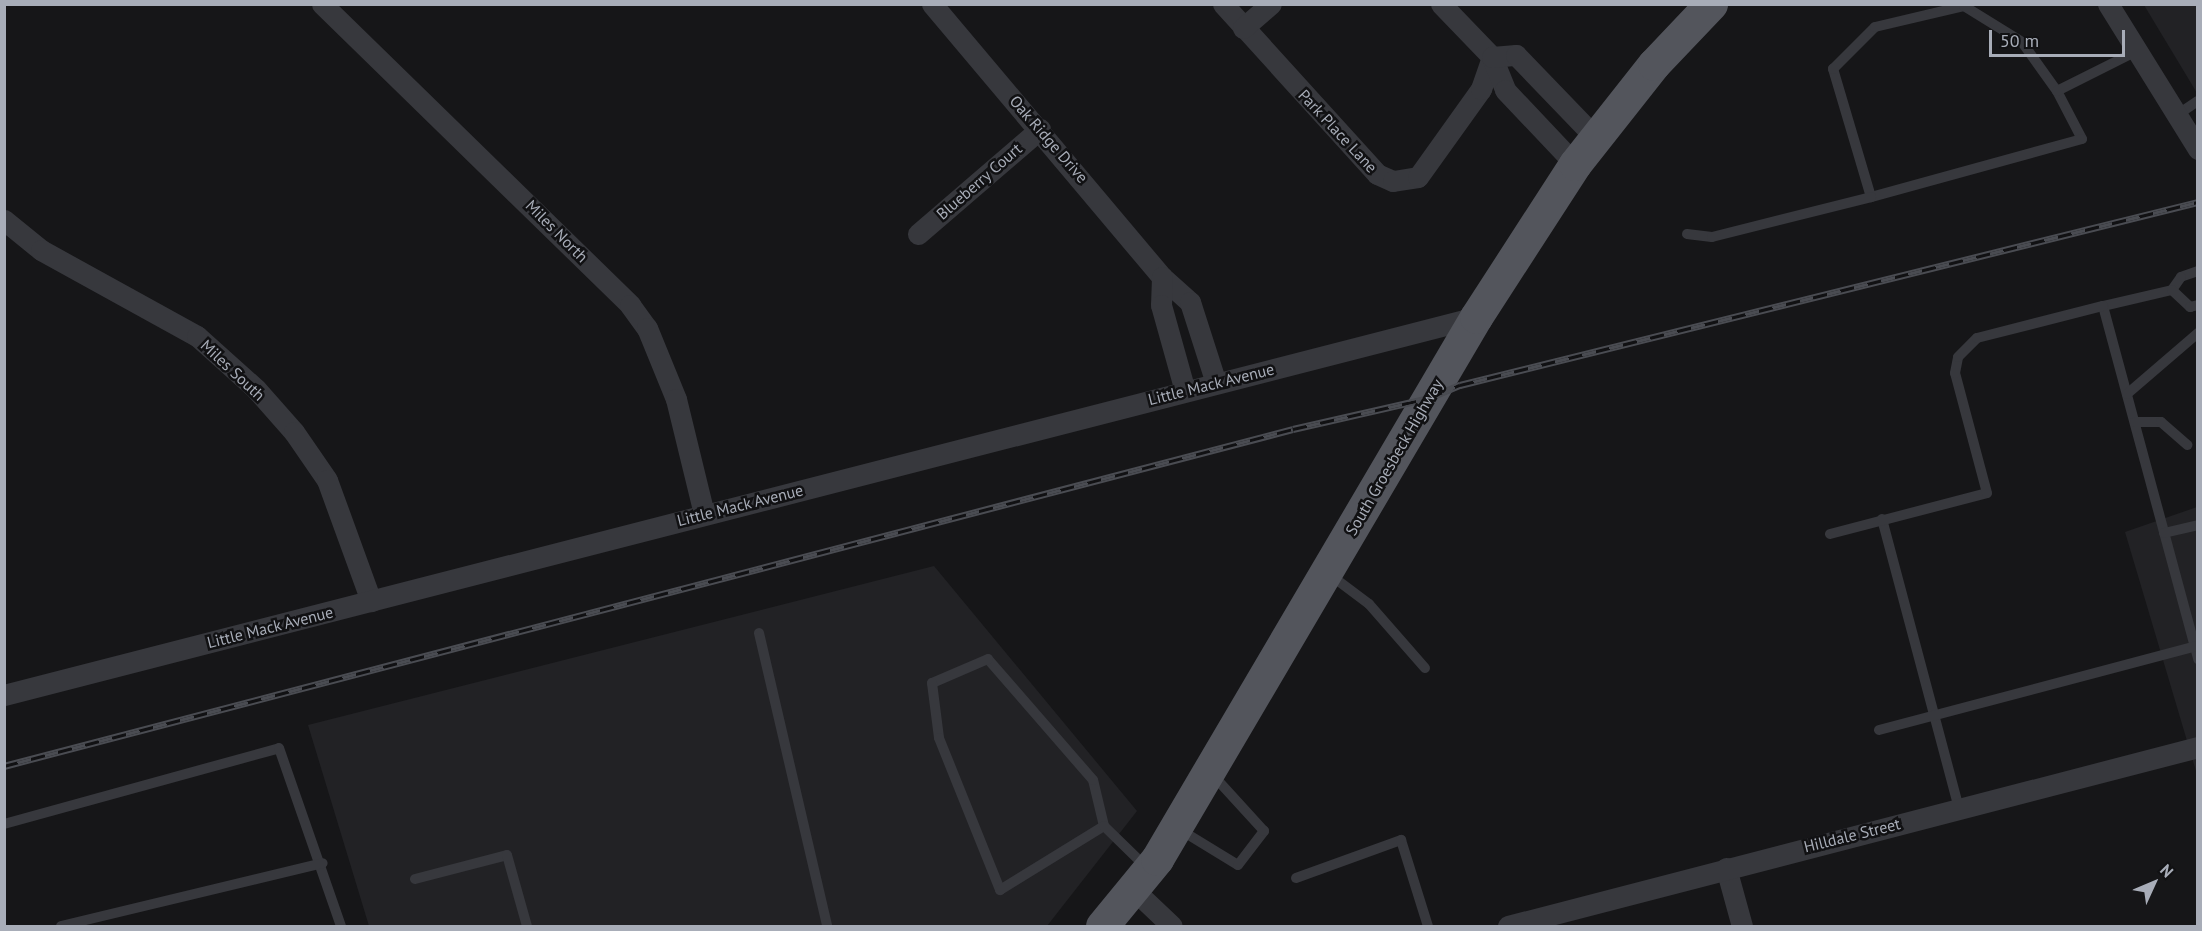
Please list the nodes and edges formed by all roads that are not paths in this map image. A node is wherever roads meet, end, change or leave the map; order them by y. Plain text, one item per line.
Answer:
1 (322, 4) edge
2 (932, 4) edge
3 (1223, 4) edge
4 (1270, 4) edge
5 (1441, 4) edge
6 (1711, 4) edge
7 (2108, 4) edge
8 (1243, 28) junction
9 (2137, 51) junction
10 (1492, 57) junction
11 (2057, 91) junction
12 (2198, 101) edge
13 (2177, 116) junction
14 (1040, 129) junction
15 (1596, 137) junction
16 (2198, 148) edge
17 (1575, 164) junction
18 (1871, 197) junction
19 (4, 220) edge
20 (918, 234) dead end
21 (1687, 234) dead end
22 (2198, 271) edge
23 (1162, 277) junction
24 (2172, 290) junction
25 (2198, 305) edge
26 (2103, 306) junction
27 (1476, 316) junction
28 (2198, 333) edge
29 (1216, 383) junction
30 (1185, 391) junction
31 (2127, 394) junction
32 (2134, 422) junction
33 (2187, 445) dead end
34 (704, 514) junction
35 (1882, 519) junction
36 (2198, 525) edge
37 (2164, 533) junction
38 (1830, 534) dead end
39 (1327, 572) junction
40 (371, 601) junction
41 (759, 633) dead end
42 (2196, 647) edge
43 (2198, 659) edge
44 (1425, 668) dead end
45 (4, 695) edge
46 (1936, 715) junction
47 (1879, 730) dead end
48 (2198, 747) edge
49 (1210, 772) junction
50 (1959, 808) junction
51 (4, 824) edge
52 (1104, 826) junction
53 (1176, 828) junction
54 (323, 863) junction
55 (1726, 868) junction
56 (1296, 878) dead end
57 (416, 879) dead end
58 (1142, 880) junction
59 (62, 927) edge
60 (341, 927) edge
61 (527, 927) edge
62 (827, 927) edge
63 (1102, 927) edge
64 (1172, 927) edge
65 (1428, 927) edge
66 (1508, 927) edge
67 (1743, 927) edge

1 - 34 street, Miles North
2 - 14 street, Oak Ridge Drive
3 - 8 street, Park Place Lane
4 - 8 street
5 - 10 street
6 - 15 main road, South Groesbeck Highway
7 - 9 street
8 - 10 street, Park Place Lane
9 - 11 lane
9 - 13 street
10 - 15 street
10 - 17 street
11 - 18 lane
11 - 18 lane
12 - 13 lane
13 - 16 street
14 - 20 street, Blueberry Court
14 - 23 street, Oak Ridge Drive
15 - 17 main road, South Groesbeck Highway
17 - 27 main road, South Groesbeck Highway
18 - 21 lane
19 - 40 street, Miles South
22 - 24 lane
23 - 29 street, Oak Ridge Drive
23 - 30 street
24 - 25 lane
24 - 26 lane
26 - 31 lane
26 - 35 lane
27 - 29 street, Little Mack Avenue
27 - 39 main road, South Groesbeck Highway
28 - 31 lane
29 - 30 street, Little Mack Avenue
30 - 34 street, Little Mack Avenue
31 - 32 lane
32 - 33 lane
32 - 37 lane
34 - 40 street, Little Mack Avenue
35 - 38 lane
35 - 46 lane
36 - 37 lane
37 - 42 lane
39 - 44 lane
39 - 49 main road, South Groesbeck Highway
40 - 45 street, Little Mack Avenue
41 - 62 lane
42 - 43 lane
42 - 46 lane
46 - 47 lane
46 - 50 lane
48 - 50 street, Hilldale Street
49 - 53 main road, South Groesbeck Highway
49 - 53 lane
50 - 55 street, Hilldale Street
51 - 54 lane
52 - 52 lane
52 - 58 lane
53 - 58 main road, South Groesbeck Highway
54 - 59 lane
54 - 60 lane
55 - 66 street, Hilldale Street
55 - 67 street
56 - 65 lane
57 - 61 lane
58 - 63 main road, South Groesbeck Highway
58 - 64 street

